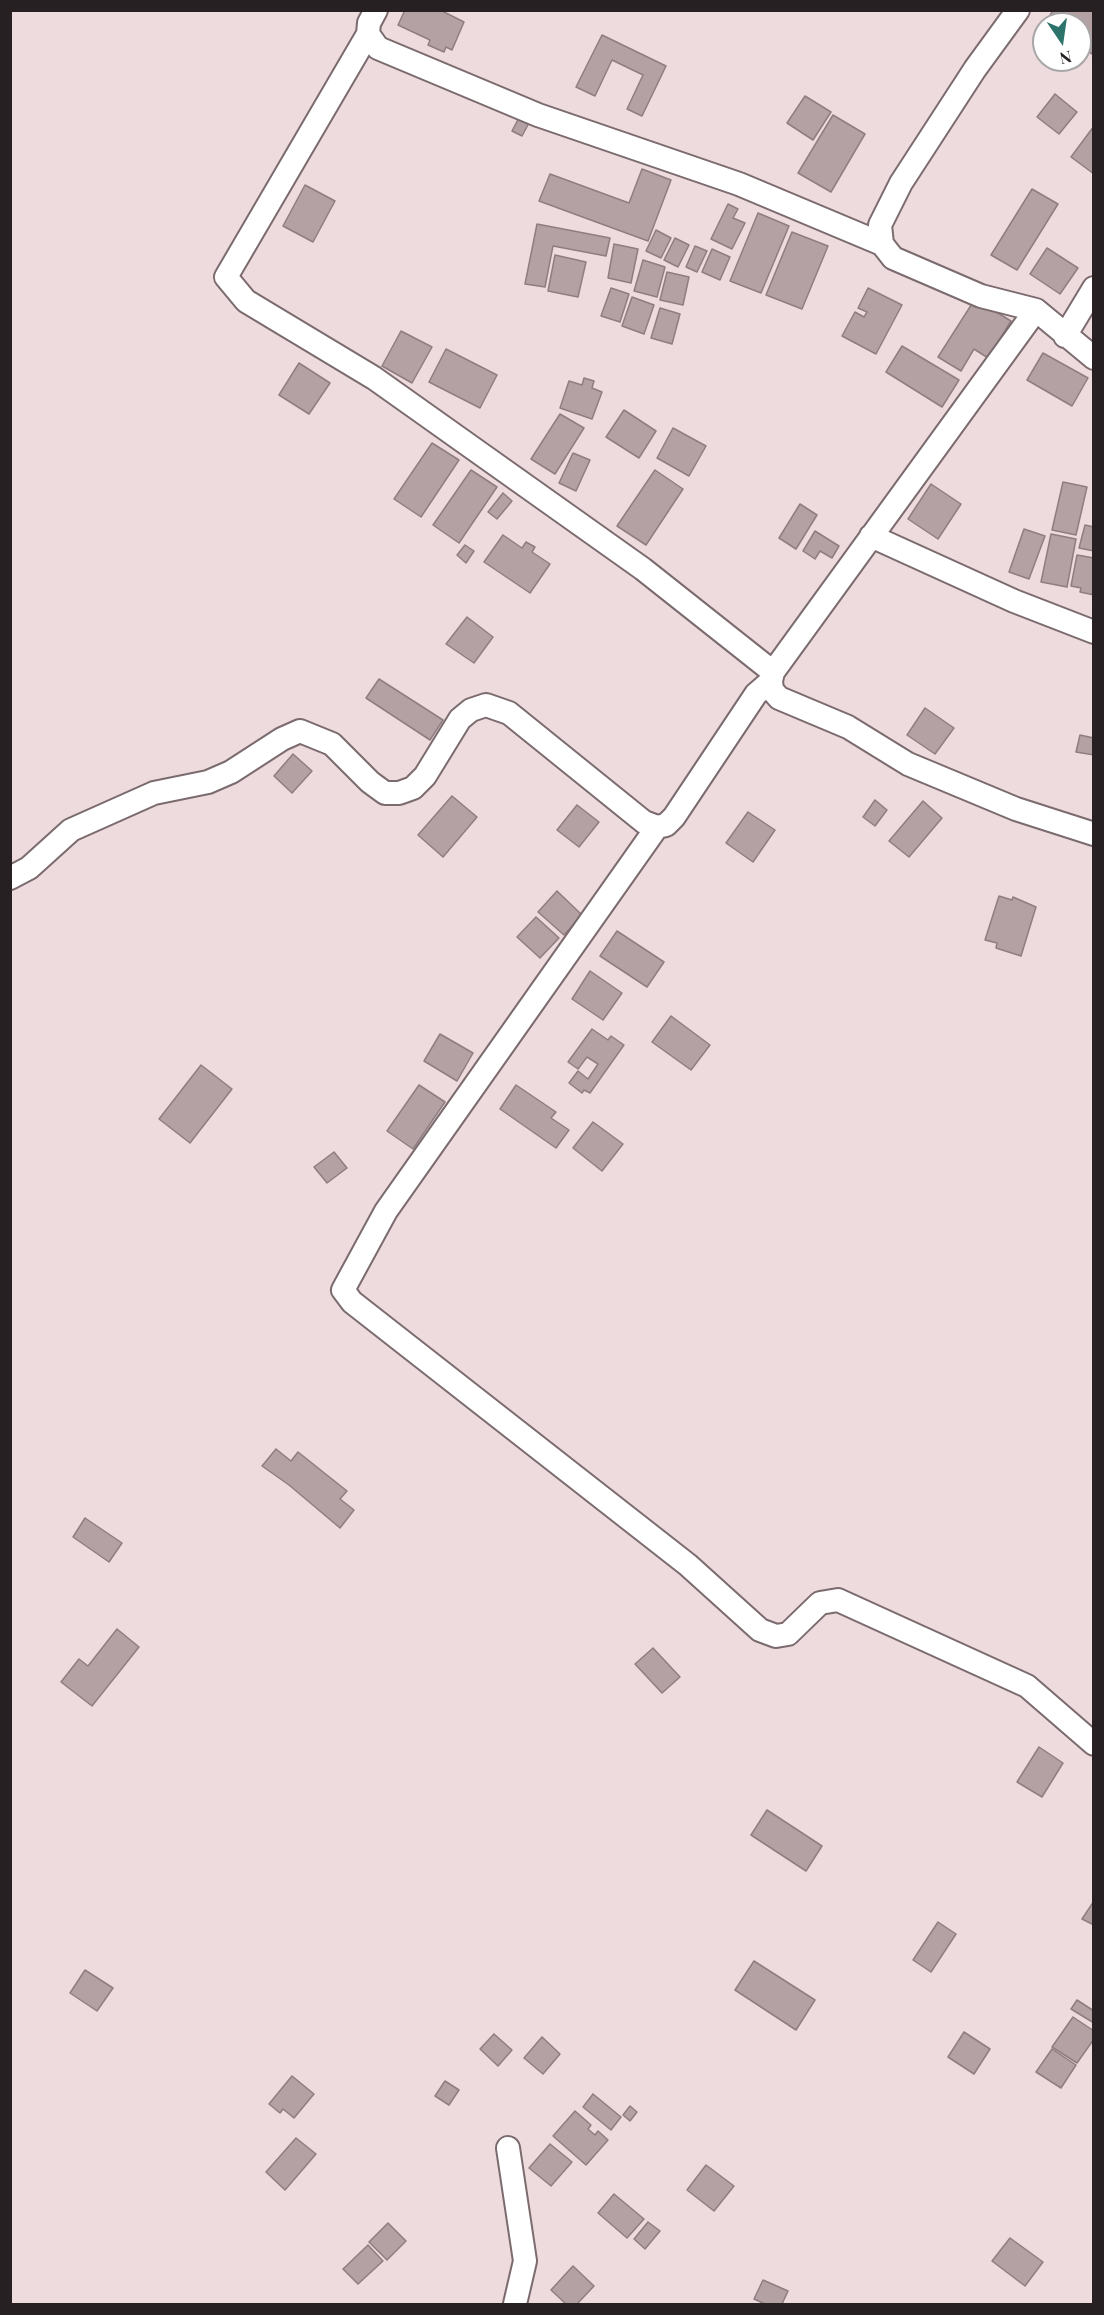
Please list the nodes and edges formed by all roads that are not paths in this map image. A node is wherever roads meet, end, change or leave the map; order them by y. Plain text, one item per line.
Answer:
1 (376, 10) edge
2 (1018, 10) edge
3 (368, 34) junction
4 (882, 244) junction
5 (1094, 288) edge
6 (1036, 310) junction
7 (1065, 336) junction
8 (1094, 358) edge
9 (871, 536) junction
10 (1094, 632) edge
11 (772, 676) junction
12 (657, 827) junction
13 (1094, 834) edge
14 (10, 878) edge
15 (1094, 1744) edge
16 (508, 2148) dead end
17 (523, 2299) edge

1 - 3 street
2 - 4 street
3 - 4 street
3 - 11 street
4 - 6 street
5 - 7 street
6 - 7 street
6 - 9 street
7 - 8 street
9 - 10 street
9 - 11 street
11 - 12 street
11 - 13 street
12 - 14 street
12 - 15 street
16 - 17 street

